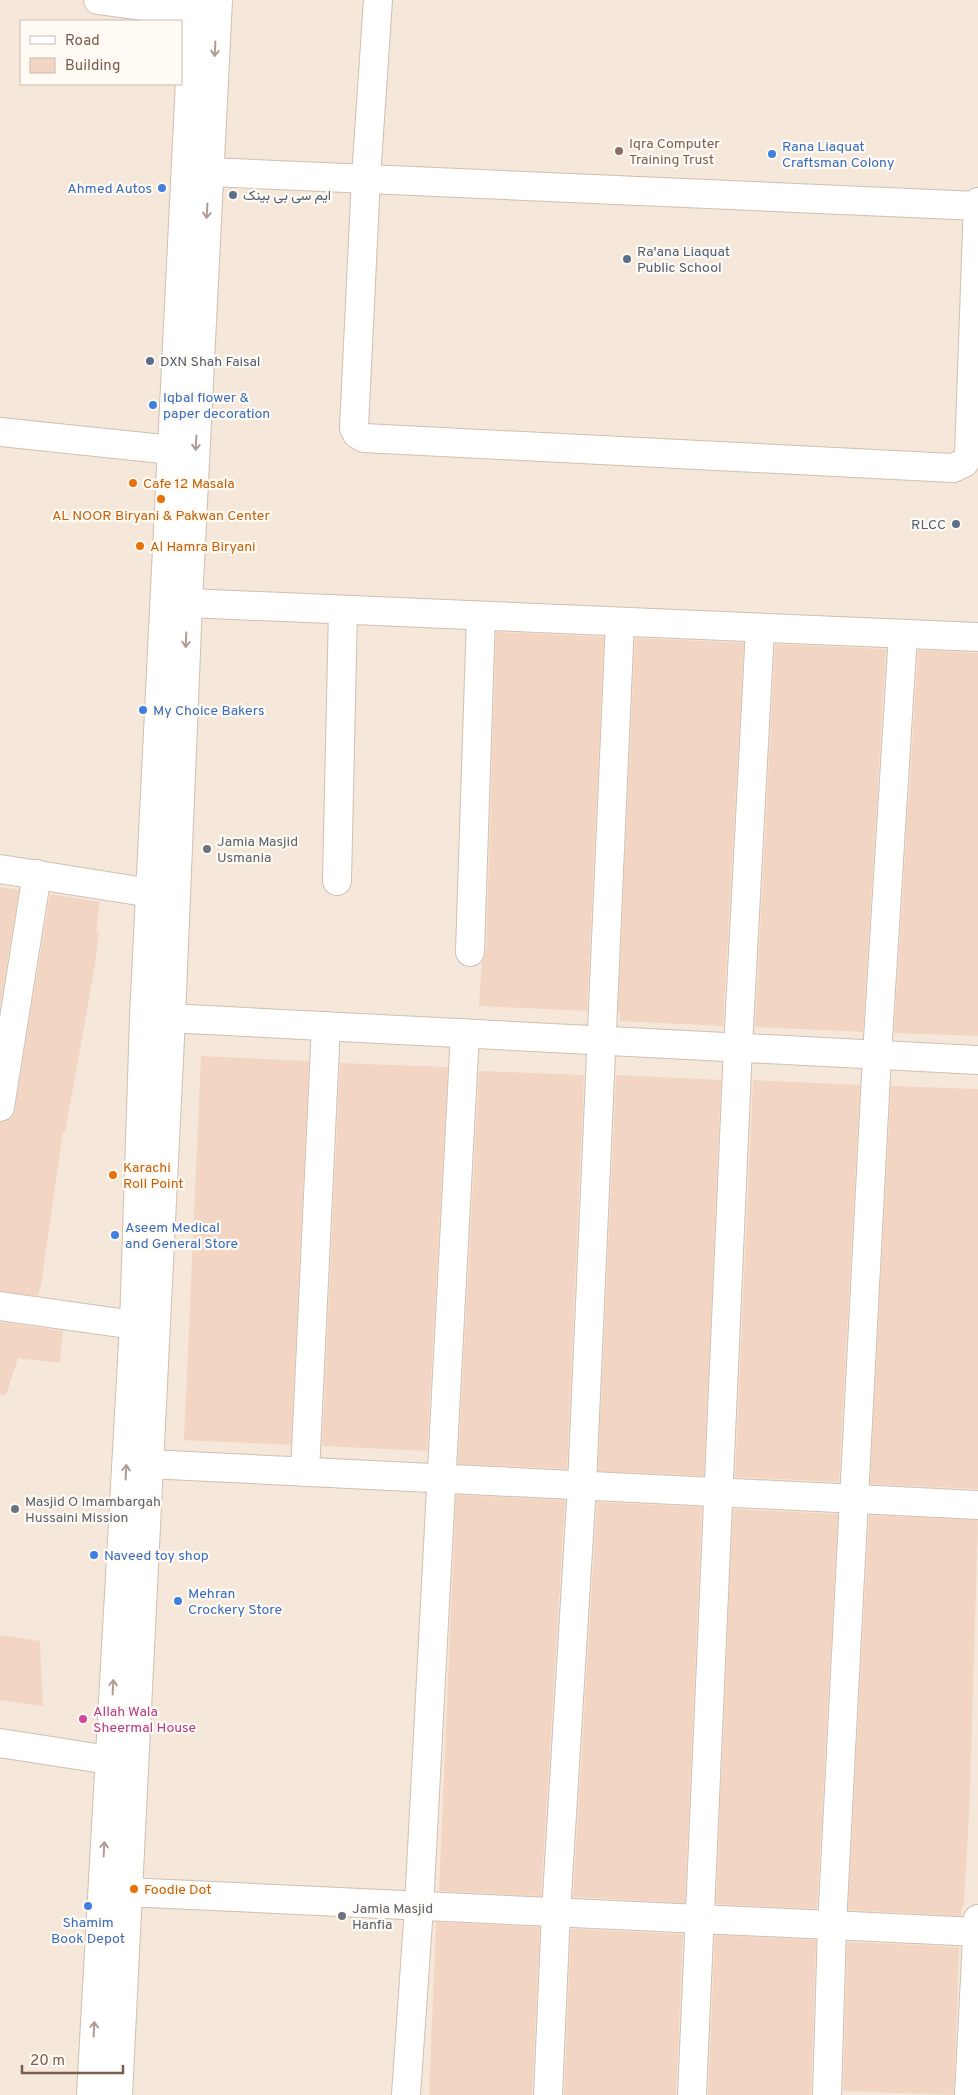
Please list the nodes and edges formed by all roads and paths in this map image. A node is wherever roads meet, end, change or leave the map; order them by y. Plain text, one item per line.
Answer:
1 (98, 0) edge
2 (218, 0) edge
3 (378, 0) edge
4 (194, 7) edge
5 (209, 172) junction
6 (366, 178) junction
7 (978, 202) edge
8 (978, 206) edge
9 (0, 432) edge
10 (172, 450) junction
11 (188, 603) junction
12 (343, 610) junction
13 (481, 616) junction
14 (620, 622) junction
15 (760, 629) junction
16 (903, 634) junction
17 (978, 637) edge
18 (0, 869) edge
19 (37, 874) junction
20 (337, 881) dead end
21 (151, 893) junction
22 (470, 952) dead end
23 (144, 1017) junction
24 (172, 1018) junction
25 (326, 1026) junction
26 (465, 1033) junction
27 (602, 1041) junction
28 (738, 1047) junction
29 (877, 1055) junction
30 (978, 1060) edge
31 (0, 1107) edge
32 (0, 1306) edge
33 (134, 1325) junction
34 (148, 1464) junction
35 (305, 1472) junction
36 (441, 1478) junction
37 (582, 1485) junction
38 (720, 1492) junction
39 (855, 1499) junction
40 (978, 1505) edge
41 (0, 1743) edge
42 (109, 1760) junction
43 (101, 1891) junction
44 (129, 1894) junction
45 (419, 1907) junction
46 (556, 1913) junction
47 (978, 1919) edge
48 (700, 1920) junction
49 (832, 1925) junction
50 (978, 1932) edge
51 (91, 2095) edge
52 (118, 2095) edge
53 (406, 2095) edge
54 (548, 2095) edge
55 (692, 2095) edge
56 (827, 2095) edge
57 (969, 2095) edge

1 - 4 street
2 -> 5 street
3 - 6 street
4 - 10 street
5 - 6 street
5 -> 11 street
6 - 8 street
6 - 8 street
7 - 8 street
9 - 10 street
10 - 21 street
11 - 12 street
11 -> 24 street
12 - 13 street
12 - 20 street
13 - 14 street
13 - 22 street
14 - 15 street
14 - 27 street
15 - 16 street
15 - 28 street
16 - 17 street
16 - 29 street
18 - 19 street
19 - 21 street
19 - 31 street
21 - 23 street
23 - 24 street
23 - 33 street
24 - 25 street
24 - 34 street
25 - 26 street
25 - 35 street
26 - 27 street
26 - 36 street
27 - 28 street
27 - 37 street
28 - 29 street
28 - 38 street
29 - 30 street
29 - 39 street
32 - 33 street
42 -> 33 street
34 - 35 street
34 - 44 street
35 - 36 street
36 - 37 street
36 - 45 street
37 - 38 street
37 - 46 street
38 - 39 street
38 - 48 street
39 - 40 street
39 - 49 street
41 - 42 street
43 -> 42 street
43 - 44 street
51 -> 43 street
44 - 45 street
44 - 52 street
45 - 46 street
45 - 53 street
46 - 48 street
46 - 54 street
47 - 50 street
48 - 49 street
48 - 55 street
49 - 50 street
49 - 56 street
50 - 57 street

